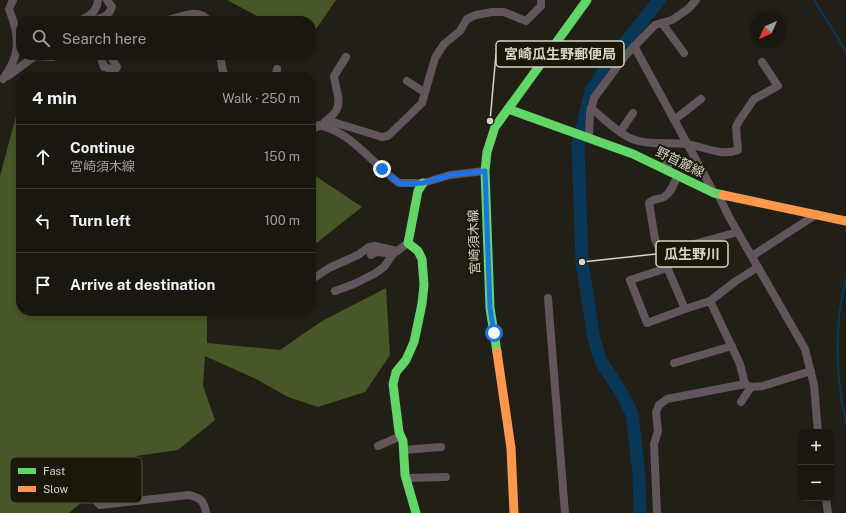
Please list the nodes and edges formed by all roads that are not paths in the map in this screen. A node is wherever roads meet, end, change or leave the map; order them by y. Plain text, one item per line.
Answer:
1 (13, 0) edge
2 (98, 0) edge
3 (107, 0) edge
4 (587, 0) edge
5 (696, 0) edge
6 (541, 1) edge
7 (88, 16) edge
8 (106, 16) edge
9 (186, 16) edge
10 (204, 16) edge
11 (662, 23) junction
12 (634, 46) junction
13 (684, 53) dead end
14 (346, 57) dead end
15 (30, 60) edge
16 (102, 60) edge
17 (113, 60) edge
18 (221, 60) edge
19 (762, 62) dead end
20 (223, 72) edge
21 (2, 79) edge
22 (408, 81) dead end
23 (424, 92) junction
24 (701, 99) dead end
25 (591, 108) junction
26 (508, 109) junction
27 (633, 113) dead end
28 (674, 120) junction
29 (316, 124) edge
30 (321, 125) junction
31 (316, 127) edge
32 (621, 133) junction
33 (587, 136) junction
34 (662, 143) junction
35 (687, 144) junction
36 (618, 148) junction
37 (485, 171) junction
38 (669, 171) junction
39 (678, 175) junction
40 (423, 183) junction
41 (716, 193) junction
42 (817, 214) junction
43 (846, 221) edge
44 (738, 232) junction
45 (408, 243) junction
46 (395, 252) junction
47 (661, 253) junction
48 (371, 254) dead end
49 (752, 256) junction
50 (758, 267) junction
51 (667, 268) junction
52 (316, 277) edge
53 (335, 290) dead end
54 (548, 298) dead end
55 (710, 302) junction
56 (685, 309) junction
57 (732, 346) junction
58 (674, 363) dead end
59 (811, 371) junction
60 (748, 385) junction
61 (741, 402) dead end
62 (818, 429) edge
63 (401, 436) junction
64 (378, 446) dead end
65 (441, 447) dead end
66 (404, 450) junction
67 (446, 477) dead end
68 (406, 478) junction
69 (142, 500) edge
70 (826, 501) edge
71 (98, 503) dead end
72 (118, 503) edge
73 (206, 513) edge
74 (416, 513) edge
75 (514, 513) edge
76 (565, 513) edge
77 (657, 513) edge
78 (828, 513) edge

1 - 21 street
2 - 7 street
3 - 8 street
4 - 26 main road, 宮崎須木線
5 - 11 street
6 - 23 street
9 - 10 street
11 - 12 street
11 - 13 street
12 - 25 street
12 - 28 street
14 - 30 street
15 - 21 street
16 - 17 street
18 - 20 street
19 - 35 street
22 - 23 street
23 - 30 street
24 - 28 street
25 - 32 street
25 - 33 street
26 - 33 main road, 野首麓線
26 - 37 main road, 宮崎須木線
27 - 32 street
28 - 35 street
29 - 30 street
30 - 31 street
30 - 40 street
32 - 34 street
32 - 36 street
33 - 36 main road, 野首麓線
34 - 35 street
34 - 38 street
35 - 41 street
36 - 38 main road, 野首麓線
37 - 40 street
37 - 75 main road, 宮崎須木線
38 - 39 main road, 野首麓線
39 - 41 main road, 野首麓線
39 - 47 street
40 - 45 main road
41 - 42 main road, 野首麓線
41 - 44 street
42 - 43 main road, 野首麓線
42 - 49 street
44 - 47 street
44 - 49 street
45 - 46 street
45 - 63 main road
46 - 48 street
46 - 52 street
46 - 53 street
47 - 51 street
49 - 50 street
50 - 55 street
50 - 59 street
51 - 56 street
51 - 56 street
54 - 76 street
55 - 56 street
55 - 57 street
57 - 58 street
57 - 60 street
59 - 60 street
59 - 62 street
60 - 61 street
60 - 77 street
63 - 64 street
63 - 66 main road
65 - 66 street
66 - 68 main road
67 - 68 street
68 - 74 main road
69 - 73 street
70 - 78 street
71 - 72 street

